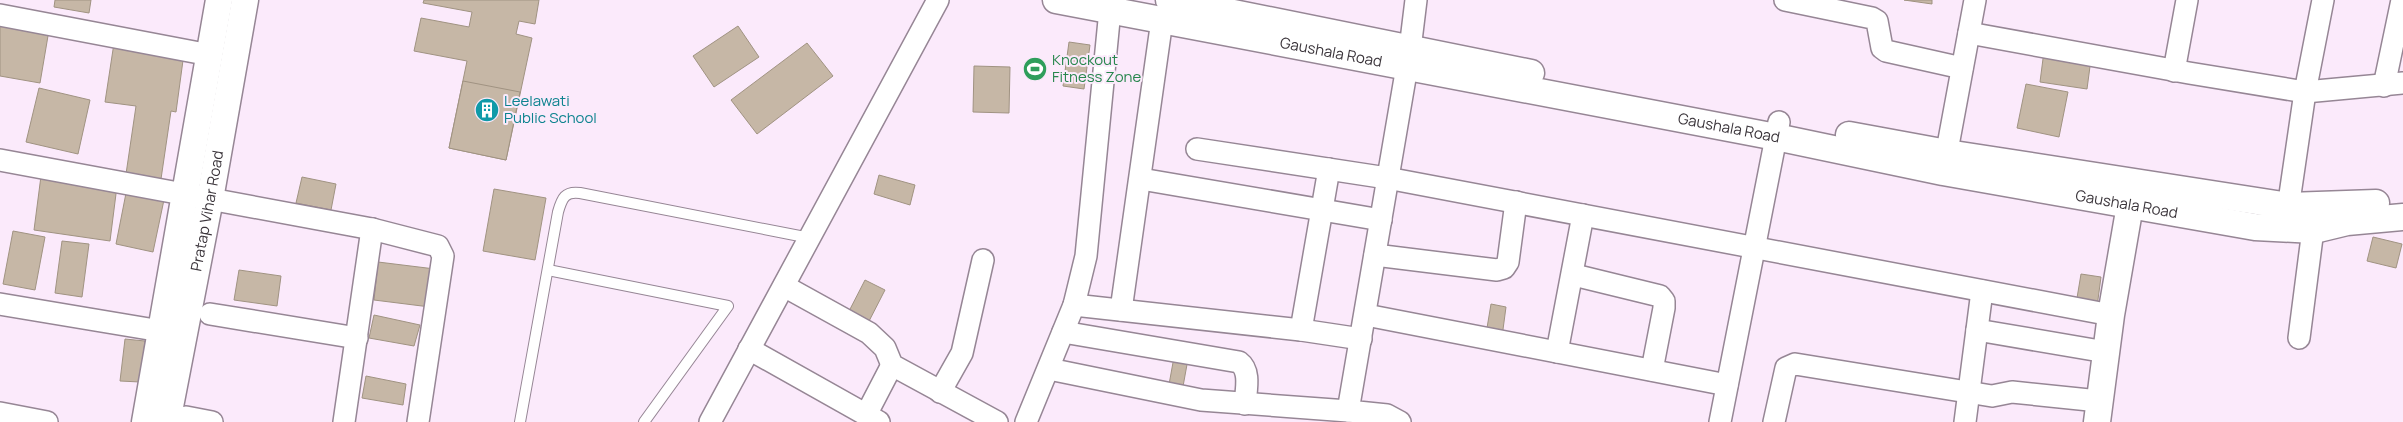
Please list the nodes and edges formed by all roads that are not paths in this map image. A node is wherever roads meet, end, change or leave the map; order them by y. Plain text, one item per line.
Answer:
1 (219, 0) edge
2 (245, 0) edge
3 (938, 0) edge
4 (1056, 0) edge
5 (1416, 0) edge
6 (1785, 0) edge
7 (1975, 0) edge
8 (2187, 0) edge
9 (2323, 0) edge
10 (2402, 0) edge
11 (1110, 10) junction
12 (1166, 10) edge
13 (0, 14) edge
14 (1968, 33) junction
15 (210, 55) junction
16 (1408, 59) junction
17 (1962, 68) junction
18 (2174, 71) junction
19 (2394, 84) edge
20 (2305, 92) junction
21 (1778, 129) junction
22 (1197, 149) dead end
23 (0, 160) edge
24 (1945, 163) junction
25 (1329, 169) junction
26 (1387, 178) junction
27 (1141, 179) junction
28 (2132, 193) junction
29 (185, 194) junction
30 (210, 199) junction
31 (1516, 202) junction
32 (2403, 202) edge
33 (2316, 205) junction
34 (1321, 210) junction
35 (1583, 215) junction
36 (2403, 217) edge
37 (2286, 218) junction
38 (1381, 220) junction
39 (372, 229) junction
40 (2314, 230) junction
41 (810, 238) junction
42 (1756, 248) junction
43 (1376, 256) junction
44 (983, 260) dead end
45 (548, 270) junction
46 (1574, 275) junction
47 (784, 286) junction
48 (1982, 291) junction
49 (0, 304) edge
50 (1074, 305) junction
51 (1120, 310) junction
52 (210, 314) dead end
53 (1366, 315) junction
54 (2111, 316) junction
55 (161, 330) junction
56 (1301, 330) junction
57 (1977, 330) junction
58 (1063, 332) junction
59 (357, 338) junction
60 (2299, 338) dead end
61 (1361, 339) junction
62 (750, 349) junction
63 (1558, 352) junction
64 (2106, 352) junction
65 (892, 365) junction
66 (1049, 369) junction
67 (1652, 370) junction
68 (1727, 385) junction
69 (940, 392) junction
70 (1969, 393) junction
71 (1245, 404) junction
72 (1348, 411) junction
73 (2098, 412) edge
74 (0, 413) edge
75 (872, 418) edge
76 (177, 420) edge
77 (713, 421) edge
78 (46, 422) edge
79 (145, 422) edge
80 (212, 422) edge
81 (344, 422) edge
82 (418, 422) edge
83 (520, 422) edge
84 (644, 422) edge
85 (997, 422) edge
86 (1026, 422) edge
87 (1400, 422) edge
88 (1720, 422) edge
89 (1774, 422) edge
90 (1965, 422) edge

1 - 15 street, Pratap Vihar Road
2 - 30 street, Pratap Vihar Road
3 - 41 street
4 - 11 street, Gaushala Road
5 - 16 street
6 - 17 street
7 - 14 street
8 - 18 street
9 - 20 street
10 - 19 street
11 - 12 street, Gaushala Road
11 - 50 street
12 - 16 street, Gaushala Road
12 - 27 street
13 - 15 street
14 - 17 street
14 - 18 street
15 - 29 street, Pratap Vihar Road
16 - 21 street, Gaushala Road
16 - 26 street
17 - 24 street
18 - 20 street
19 - 20 street
20 - 37 street
21 - 24 street, Gaushala Road
21 - 42 street
22 - 25 street
23 - 29 street
24 - 28 street, Gaushala Road
25 - 26 street
25 - 34 street
26 - 31 street
26 - 38 street
27 - 34 street
27 - 51 street
28 - 37 street, Gaushala Road
28 - 54 street
29 - 30 street
29 - 55 street, Pratap Vihar Road
30 - 39 street
30 - 76 street, Pratap Vihar Road
31 - 35 street
31 - 43 street
32 - 33 street, Gaushala Road
33 - 37 street, Gaushala Road
33 - 40 street
34 - 38 street
34 - 56 street
35 - 42 street
35 - 46 street
36 - 40 street, Gaushala Road
37 - 40 street, Gaushala Road
38 - 43 street
39 - 59 street
39 - 82 street
40 - 60 street
41 - 45 lane
41 - 47 street
42 - 48 street
42 - 68 street
43 - 53 street
44 - 69 street
45 - 83 lane
45 - 84 lane
46 - 63 street
46 - 67 street
47 - 62 street
47 - 65 street
48 - 54 street
48 - 57 street
49 - 55 street
50 - 51 street
50 - 58 street
51 - 56 street
52 - 59 street
53 - 61 street
53 - 63 street
54 - 64 street
55 - 79 street, Pratap Vihar Road
56 - 61 street
57 - 64 street
57 - 70 street
58 - 66 street
58 - 71 street
59 - 81 street
61 - 72 street
62 - 75 street
62 - 77 street
63 - 67 street
64 - 73 street
65 - 69 street
65 - 75 street
66 - 71 street
66 - 86 street
67 - 68 street
68 - 88 street
69 - 85 street
70 - 73 street
70 - 89 street
70 - 90 street
71 - 72 street
72 - 87 street
74 - 78 street
76 - 80 street

